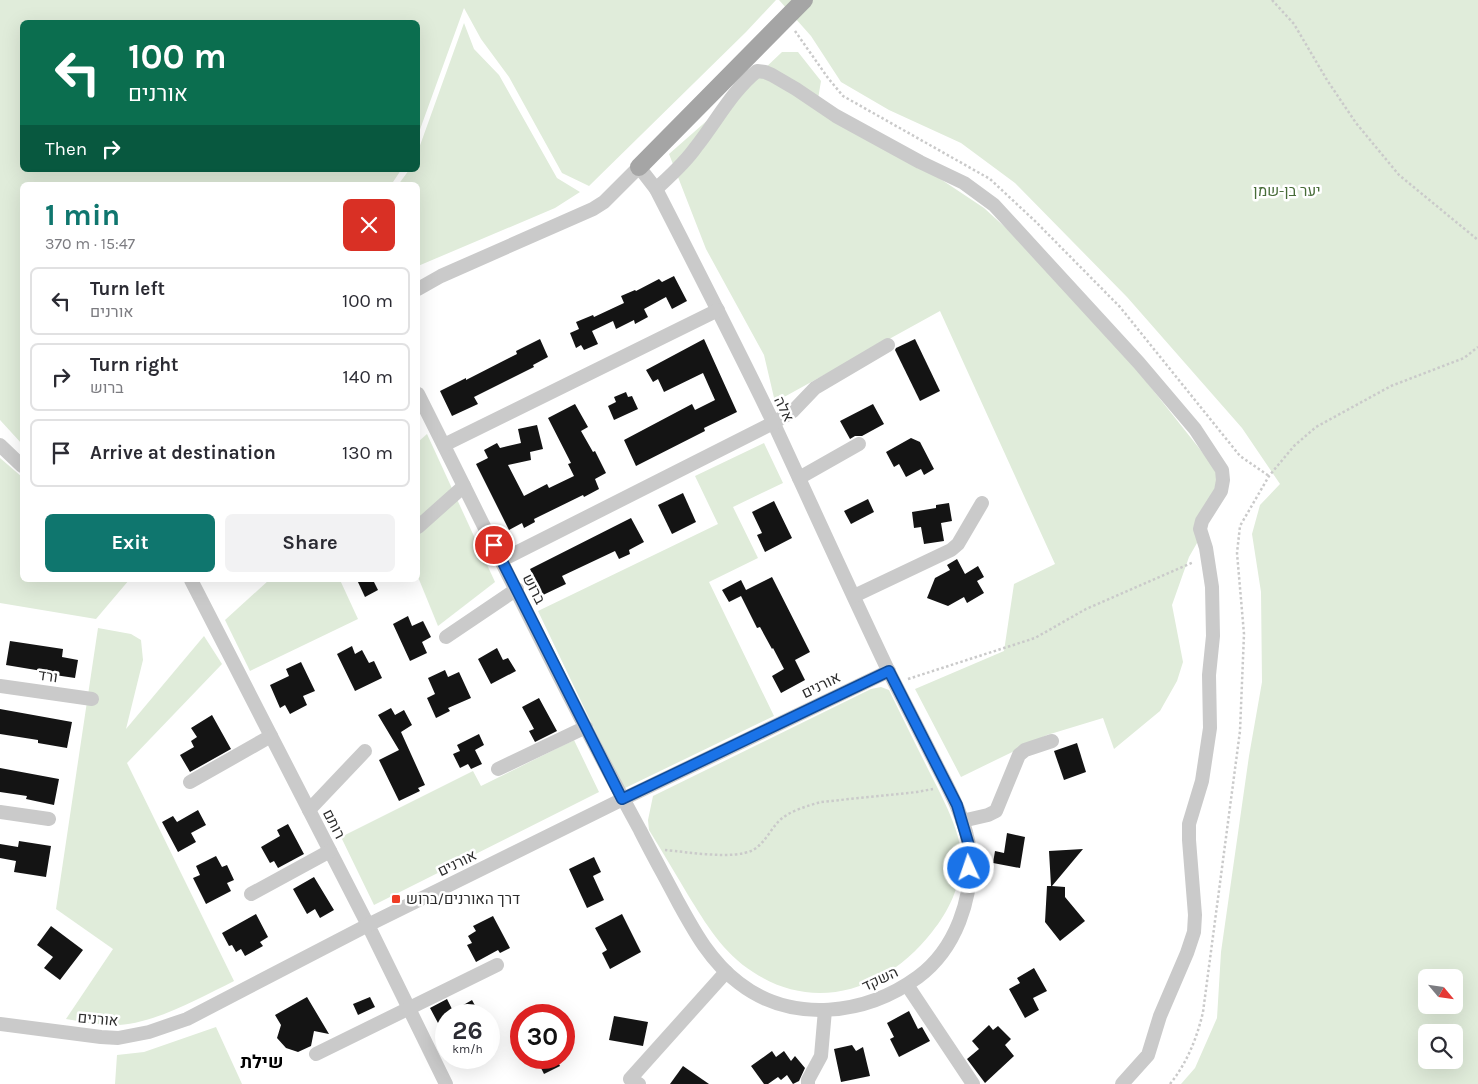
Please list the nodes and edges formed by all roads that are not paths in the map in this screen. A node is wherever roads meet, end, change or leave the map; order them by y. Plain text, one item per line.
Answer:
1 (804, 0) edge
2 (639, 167) junction
3 (656, 189) junction
4 (420, 288) edge
5 (718, 310) junction
6 (888, 344) dead end
7 (420, 398) edge
8 (773, 423) junction
9 (860, 444) dead end
10 (0, 445) edge
11 (444, 445) junction
12 (20, 464) edge
13 (799, 478) junction
14 (464, 486) junction
15 (982, 503) dead end
16 (420, 525) edge
17 (502, 560) junction
18 (192, 582) edge
19 (516, 589) junction
20 (854, 596) junction
21 (446, 637) dead end
22 (889, 671) junction
23 (0, 686) edge
24 (92, 699) dead end
25 (586, 727) junction
26 (271, 736) junction
27 (1052, 741) dead end
28 (365, 751) dead end
29 (498, 769) dead end
30 (190, 782) dead end
31 (622, 799) junction
32 (309, 810) junction
33 (0, 812) edge
34 (49, 819) dead end
35 (962, 821) junction
36 (330, 851) junction
37 (251, 894) dead end
38 (368, 926) junction
39 (497, 965) dead end
40 (726, 972) junction
41 (907, 985) junction
42 (409, 1008) junction
43 (825, 1010) junction
44 (0, 1024) edge
45 (316, 1054) dead end
46 (446, 1084) edge
47 (639, 1084) edge
48 (808, 1084) edge
49 (973, 1084) edge
50 (1122, 1084) edge

1 - 2 main road
2 - 3 street, אלה
2 - 4 street
3 - 5 street, אלה
3 - 50 street
5 - 8 street, אלה
5 - 11 street
6 - 8 street
7 - 11 street, ברוש
8 - 13 street, אלה
8 - 17 street
9 - 13 street
10 - 12 street
11 - 14 street, ברוש
13 - 20 street, אלה
14 - 16 street
14 - 17 street, ברוש
15 - 20 street
17 - 19 street, ברוש
18 - 26 street, רותם
19 - 21 street
19 - 25 street, ברוש
20 - 22 street, אלה
22 - 31 street, אורנים
22 - 35 street, השקד
23 - 24 street, ורד
25 - 29 street
25 - 31 street, ברוש
26 - 30 street
26 - 32 street, רותם
27 - 35 street
28 - 32 street
31 - 38 street, אורנים
31 - 40 street, השקד
32 - 36 street, רותם
33 - 34 street
35 - 41 street, השקד
36 - 37 street
36 - 38 street, רותם
38 - 42 street, רותם
38 - 44 street, אורנים
39 - 42 street
40 - 43 street, השקד
40 - 47 street
41 - 43 street, השקד
41 - 49 street
42 - 45 street
42 - 46 street, רותם
43 - 48 street

